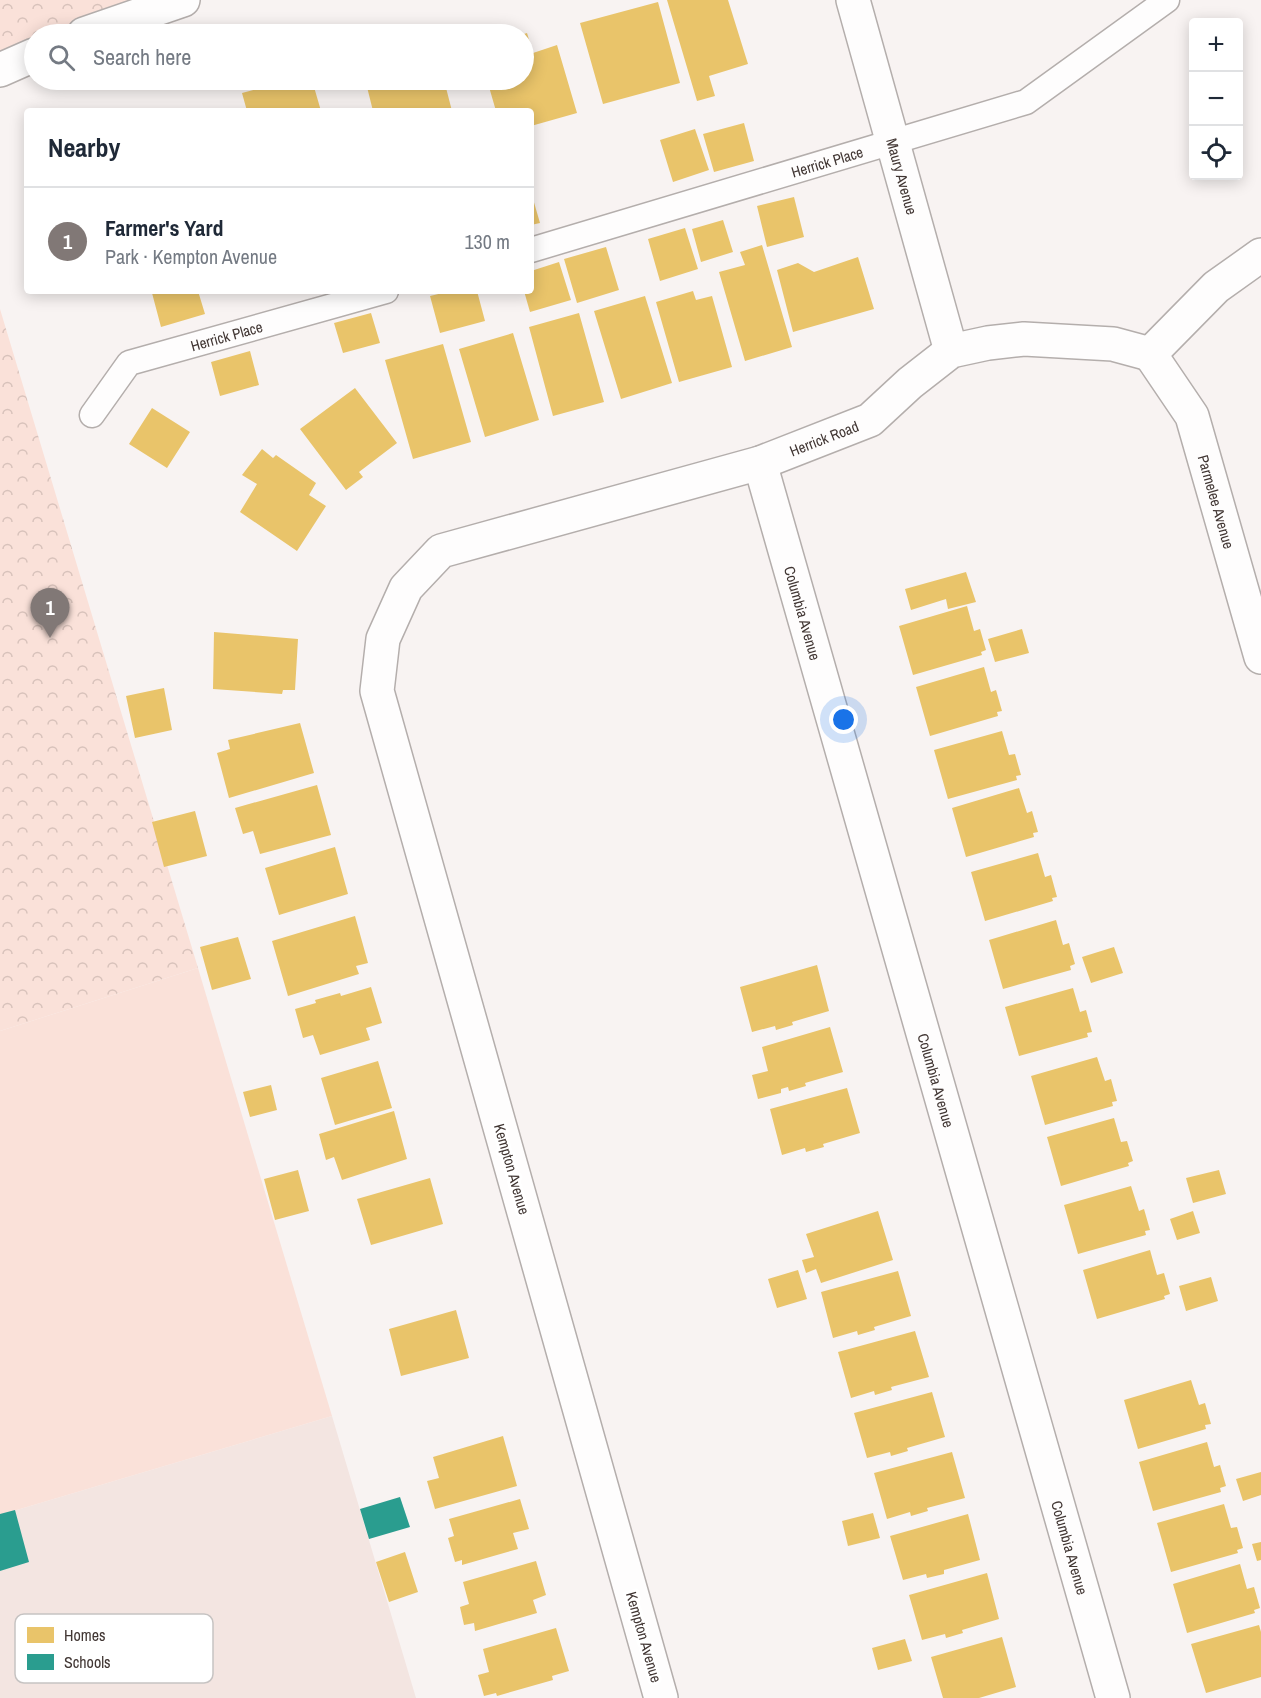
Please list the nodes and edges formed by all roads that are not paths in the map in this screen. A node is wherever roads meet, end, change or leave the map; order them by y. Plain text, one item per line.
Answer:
1 (183, 0) edge
2 (853, 0) edge
3 (1167, 0) edge
4 (113, 24) edge
5 (24, 59) edge
6 (0, 70) edge
7 (894, 142) junction
8 (534, 249) edge
9 (1261, 255) edge
10 (375, 294) edge
11 (951, 351) junction
12 (1150, 354) junction
13 (92, 415) dead end
14 (760, 463) junction
15 (383, 639) joint
16 (1261, 657) edge
17 (661, 1698) edge
18 (1113, 1698) edge

1 - 4 street
2 - 7 street, Maury Avenue
3 - 7 lane, Herrick Place
5 - 6 street
7 - 8 lane, Herrick Place
7 - 11 street, Maury Avenue
9 - 12 street
10 - 13 lane, Herrick Place
11 - 12 street, Herrick Road
11 - 14 street, Herrick Road
12 - 16 street, Parmelee Avenue
14 - 15 street, Herrick Road
14 - 18 street, Columbia Avenue
15 - 17 street, Kempton Avenue

